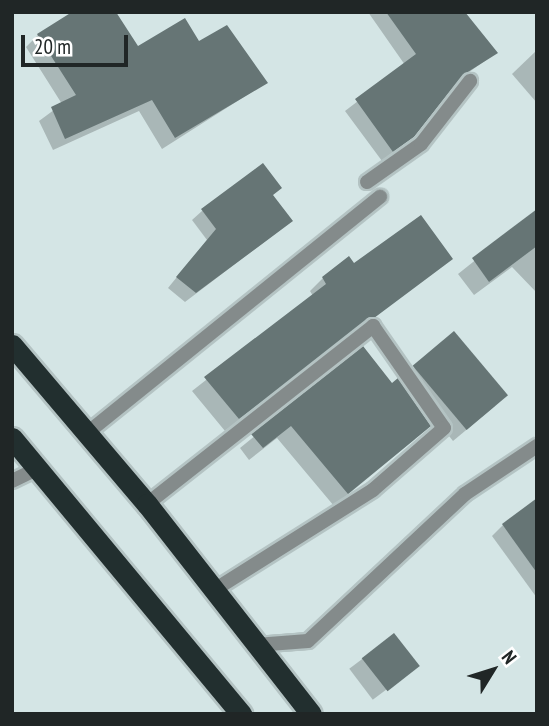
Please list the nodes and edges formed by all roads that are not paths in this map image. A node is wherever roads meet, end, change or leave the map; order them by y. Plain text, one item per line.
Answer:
1 (470, 81) dead end
2 (367, 182) dead end
3 (380, 197) dead end
4 (12, 345) edge
5 (86, 434) junction
6 (12, 438) edge
7 (537, 446) edge
8 (37, 468) junction
9 (12, 481) edge
10 (148, 504) junction
11 (216, 589) junction
12 (256, 645) junction
13 (241, 714) edge
14 (311, 714) edge

1 - 2 street
3 - 5 street
4 - 5 highway
5 - 10 highway
6 - 8 highway
7 - 12 street
8 - 9 street
8 - 13 highway
10 - 11 highway
10 - 11 street
11 - 12 highway
12 - 14 highway

